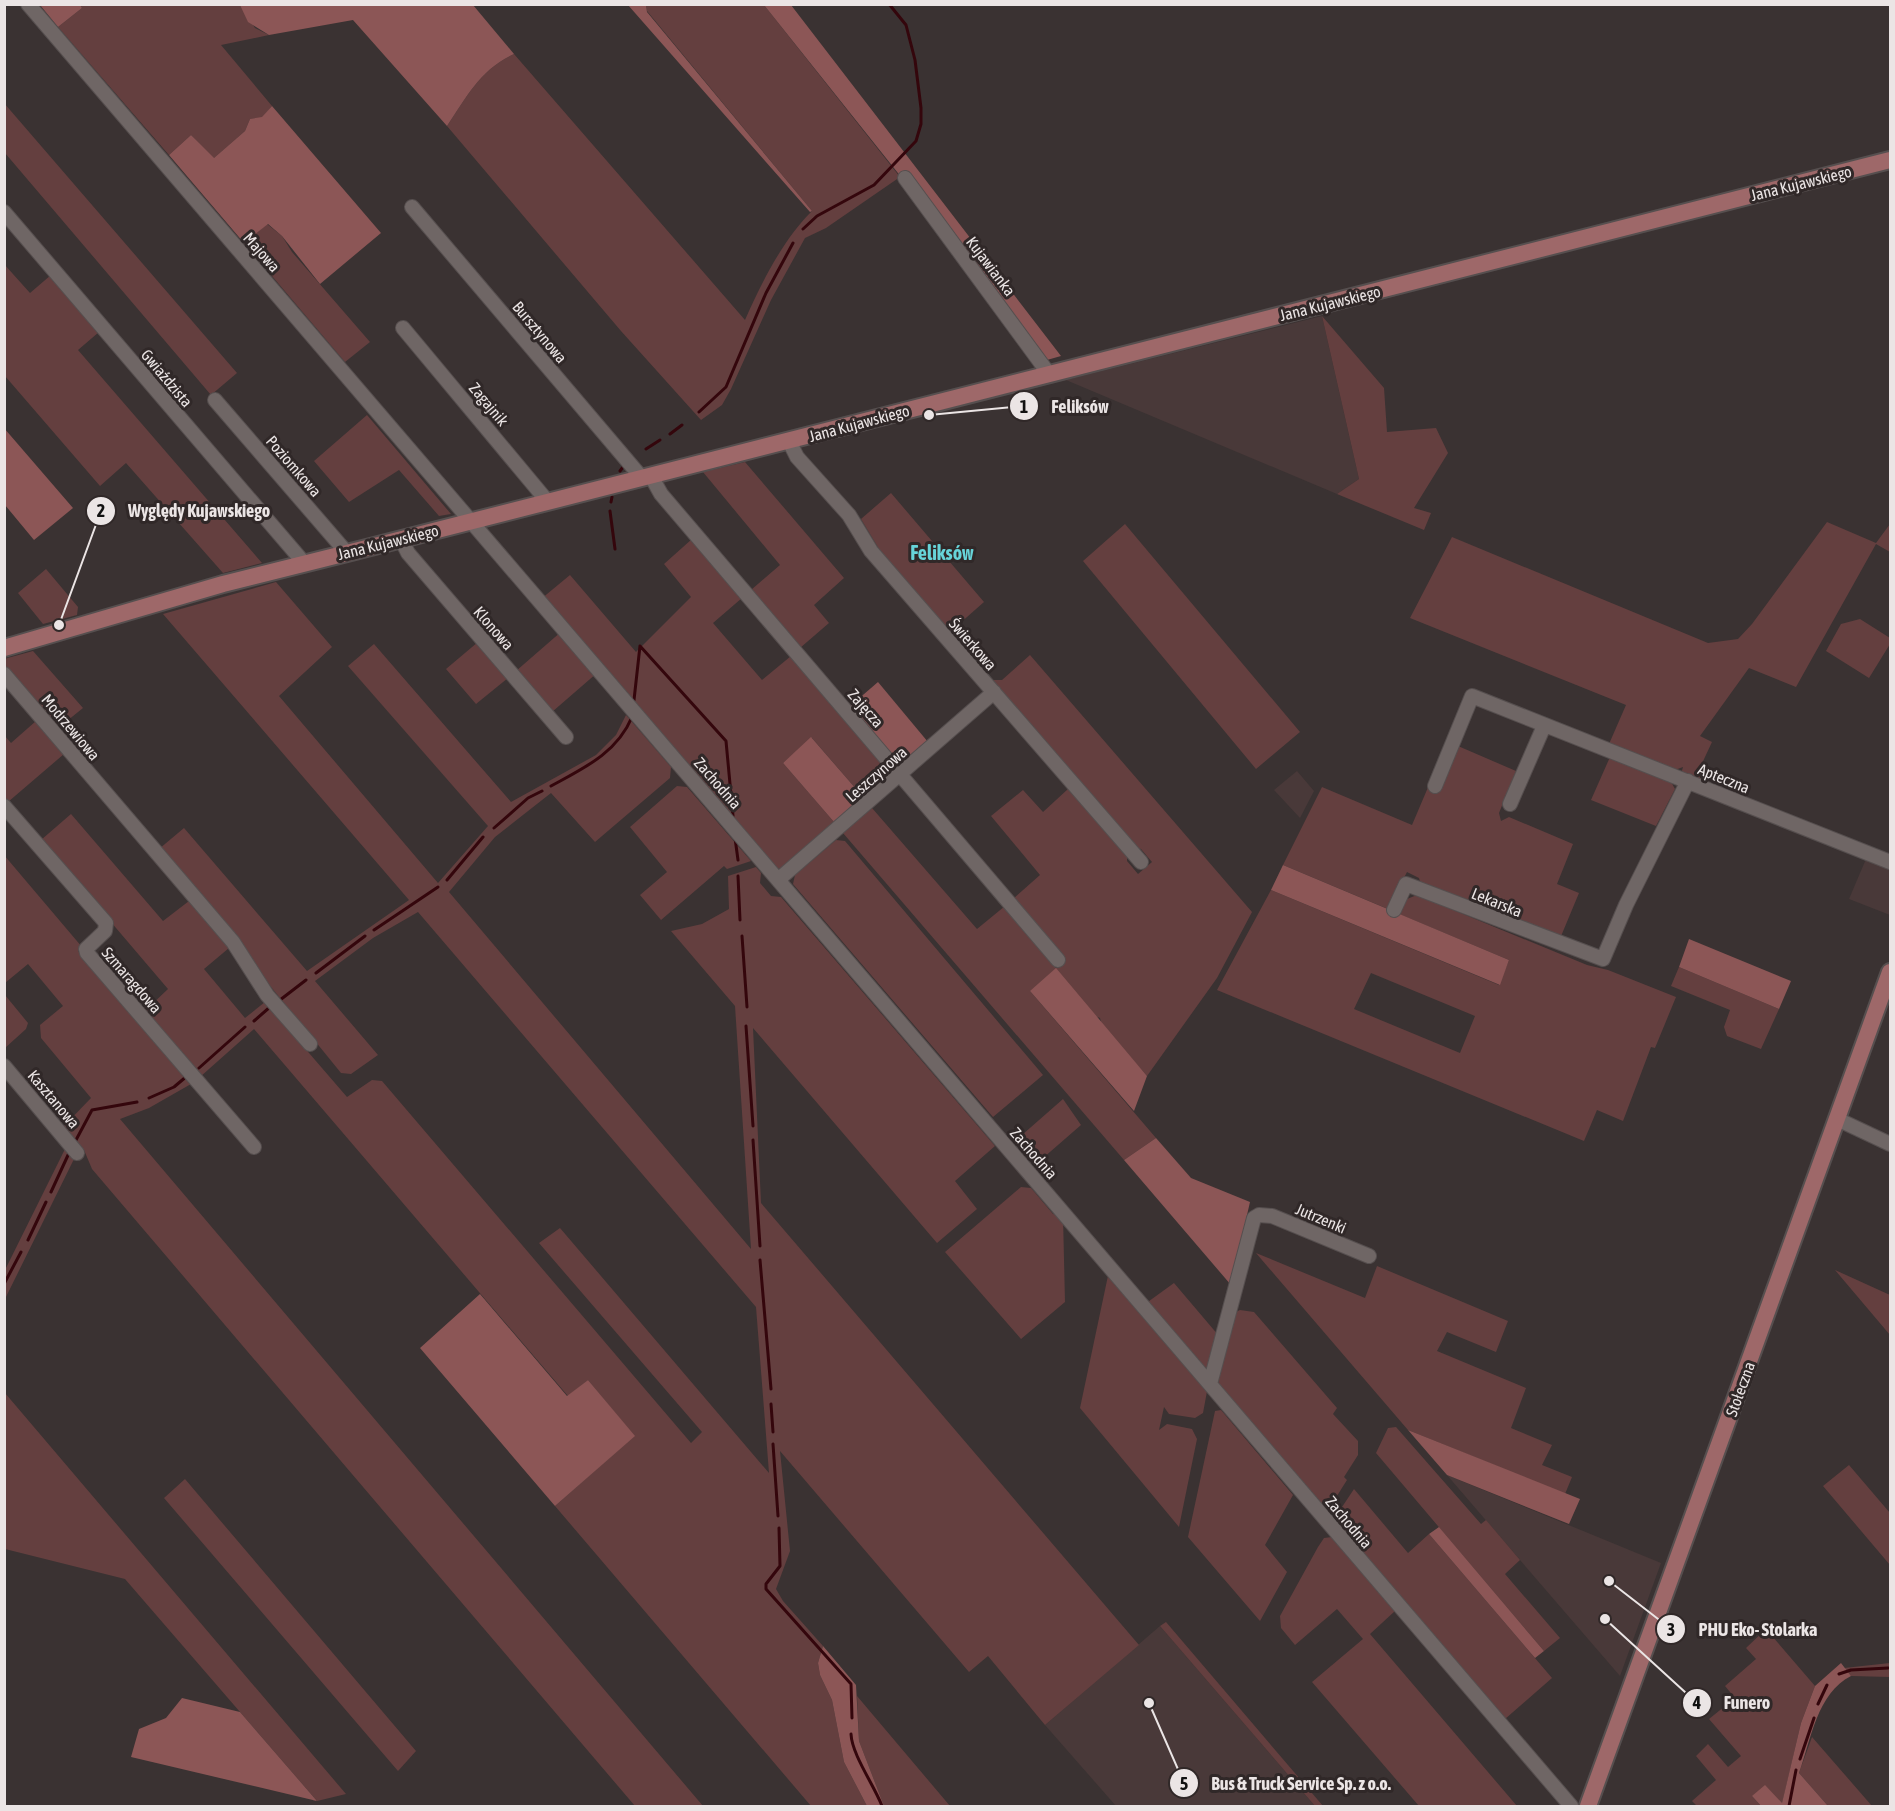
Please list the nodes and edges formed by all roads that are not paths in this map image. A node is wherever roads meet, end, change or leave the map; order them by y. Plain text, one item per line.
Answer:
1 (28, 4) edge
2 (1890, 160) edge
3 (905, 178) dead end
4 (412, 207) dead end
5 (4, 212) edge
6 (403, 328) dead end
7 (1049, 374) junction
8 (215, 400) dead end
9 (789, 441) junction
10 (646, 477) junction
11 (548, 502) junction
12 (471, 521) junction
13 (401, 539) junction
14 (347, 553) junction
15 (304, 564) junction
16 (4, 648) edge
17 (4, 674) edge
18 (994, 692) junction
19 (1544, 726) junction
20 (566, 737) dead end
21 (901, 774) junction
22 (1688, 781) junction
23 (1435, 786) dead end
24 (1510, 804) dead end
25 (4, 806) edge
26 (1141, 862) dead end
27 (1890, 862) edge
28 (778, 880) junction
29 (1394, 910) dead end
30 (1059, 960) dead end
31 (1890, 972) edge
32 (310, 1044) dead end
33 (4, 1066) edge
34 (1837, 1119) junction
35 (1890, 1144) edge
36 (254, 1147) dead end
37 (77, 1154) dead end
38 (1369, 1256) dead end
39 (1210, 1384) junction
40 (1571, 1806) edge
41 (1588, 1806) edge

1 - 12 street, Majowa
2 - 7 main road, Jana Kujawskiego
3 - 7 street, Kujawianka
4 - 10 street, Bursztynowa
5 - 15 street, Gwiaździsta
6 - 11 street, Zagajnik
7 - 9 main road, Jana Kujawskiego
8 - 14 street, Poziomkowa
9 - 10 main road, Jana Kujawskiego
9 - 18 street, Świerkowa
10 - 11 main road, Jana Kujawskiego
10 - 21 street, Zajęcza
11 - 12 main road, Jana Kujawskiego
12 - 13 main road, Jana Kujawskiego
12 - 28 street, Zachodnia
13 - 14 main road, Jana Kujawskiego
13 - 20 street, Klonowa
14 - 15 main road, Jana Kujawskiego
15 - 16 main road, Jana Kujawskiego
17 - 32 street, Modrzewiowa
18 - 21 street, Leszczynowa
18 - 26 street, Świerkowa
19 - 22 street, Apteczna
19 - 23 street, Apteczna
19 - 24 street
21 - 28 street, Leszczynowa
21 - 30 street, Zajęcza
22 - 27 street, Apteczna
22 - 29 street, Lekarska
25 - 36 street, Szmaragdowa
28 - 39 street, Zachodnia
31 - 34 main road, Stołeczna
33 - 37 street, Kasztanowa
34 - 35 street
34 - 41 main road, Stołeczna
38 - 39 street, Jutrzenki
39 - 40 street, Zachodnia

